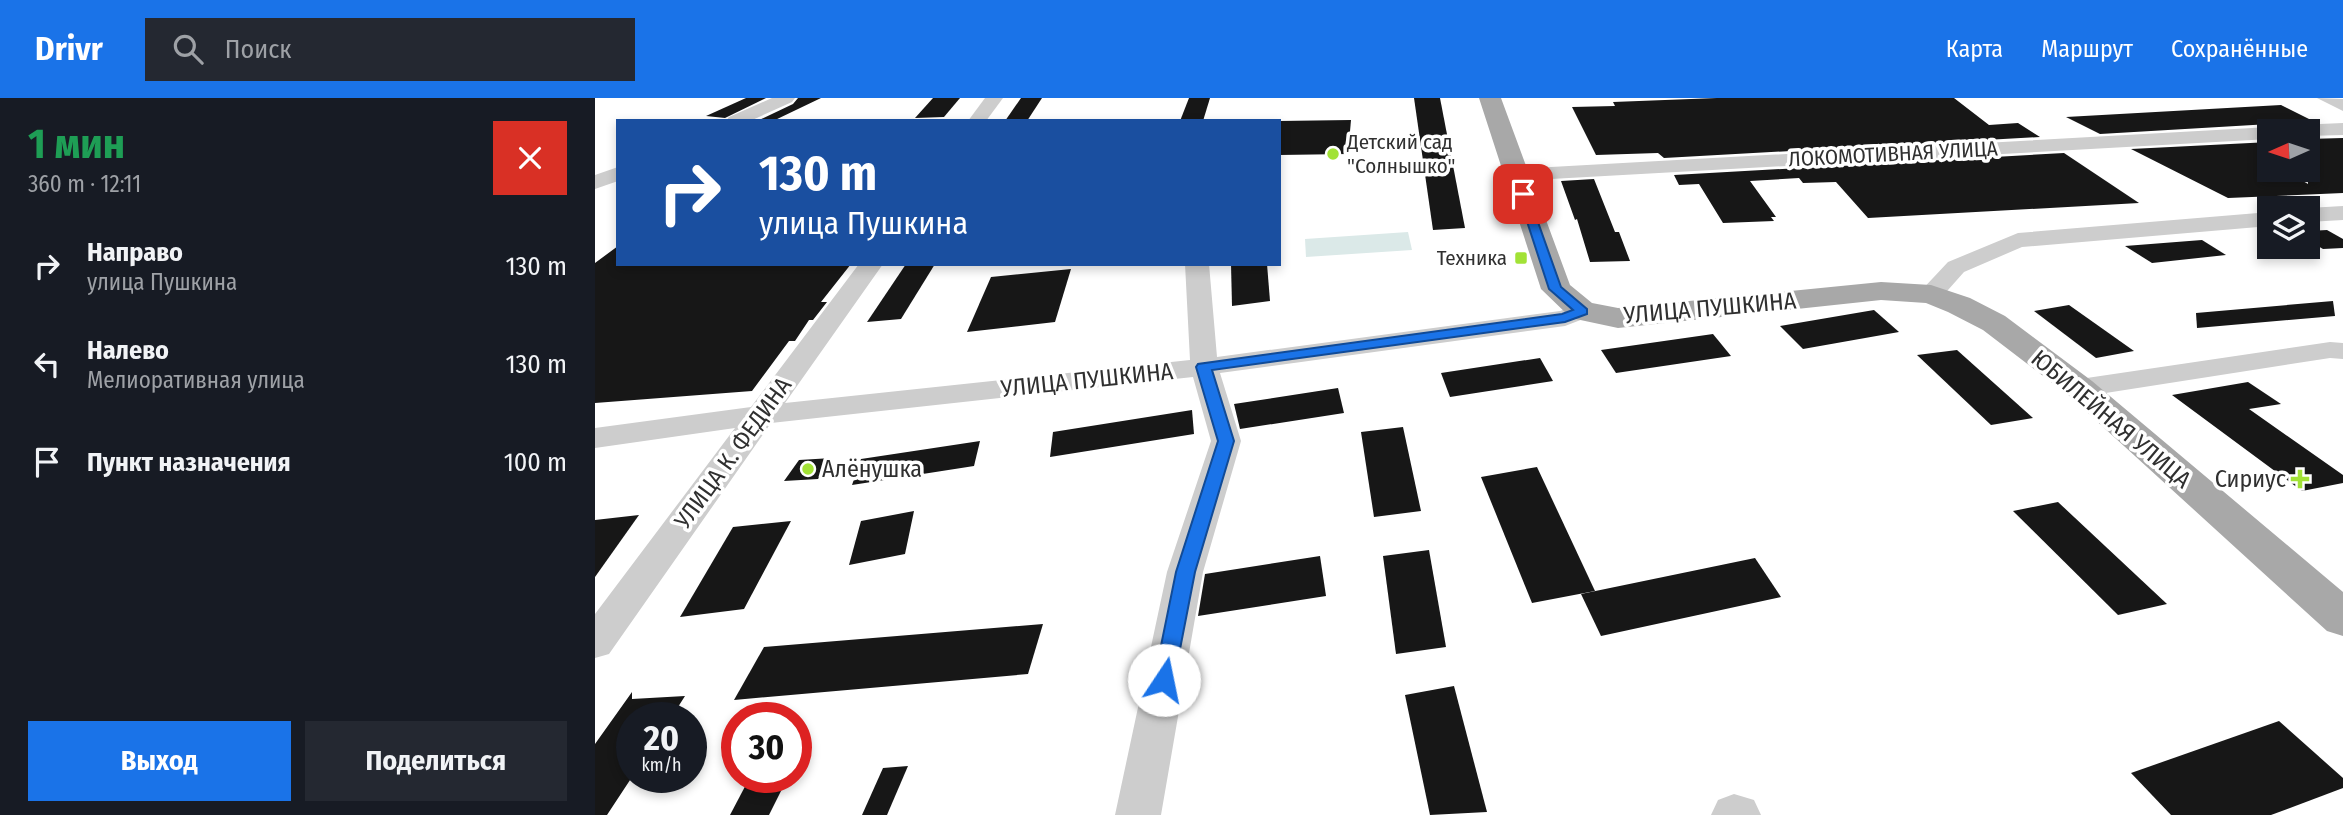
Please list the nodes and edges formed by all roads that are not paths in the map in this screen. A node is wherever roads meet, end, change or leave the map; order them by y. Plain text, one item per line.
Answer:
1 (786, 98) edge
2 (993, 98) edge
3 (1490, 98) edge
4 (2326, 98) edge
5 (2343, 106) edge
6 (739, 119) edge
7 (978, 119) edge
8 (2343, 129) edge
9 (2321, 130) edge
10 (2257, 134) edge
11 (616, 174) edge
12 (1517, 175) junction
13 (595, 183) edge
14 (2343, 212) edge
15 (2320, 214) edge
16 (2257, 220) edge
17 (870, 266) edge
18 (1197, 266) edge
19 (1931, 294) junction
20 (1582, 311) junction
21 (2343, 351) edge
22 (1203, 367) junction
23 (2080, 388) junction
24 (761, 415) junction
25 (595, 438) edge
26 (2343, 618) edge
27 (595, 643) edge
28 (1137, 815) edge

1 - 6 street
2 - 7 street
3 - 12 main road
4 - 5 street
8 - 9 street
10 - 12 street, ЛОКОМОТИВНАЯ УЛИЦА
11 - 13 street
12 - 20 main road
14 - 15 street
16 - 19 street
17 - 24 street, УЛИЦА К. ФЕДИНА
18 - 22 street
19 - 20 main road, УЛИЦА ПУШКИНА
19 - 23 main road, ЮБИЛЕЙНАЯ УЛИЦА
20 - 22 street, УЛИЦА ПУШКИНА
21 - 23 street
22 - 24 street, УЛИЦА ПУШКИНА
22 - 28 street
23 - 26 main road, ЮБИЛЕЙНАЯ УЛИЦА
24 - 25 street, УЛИЦА ПУШКИНА
24 - 27 street, УЛИЦА К. ФЕДИНА

